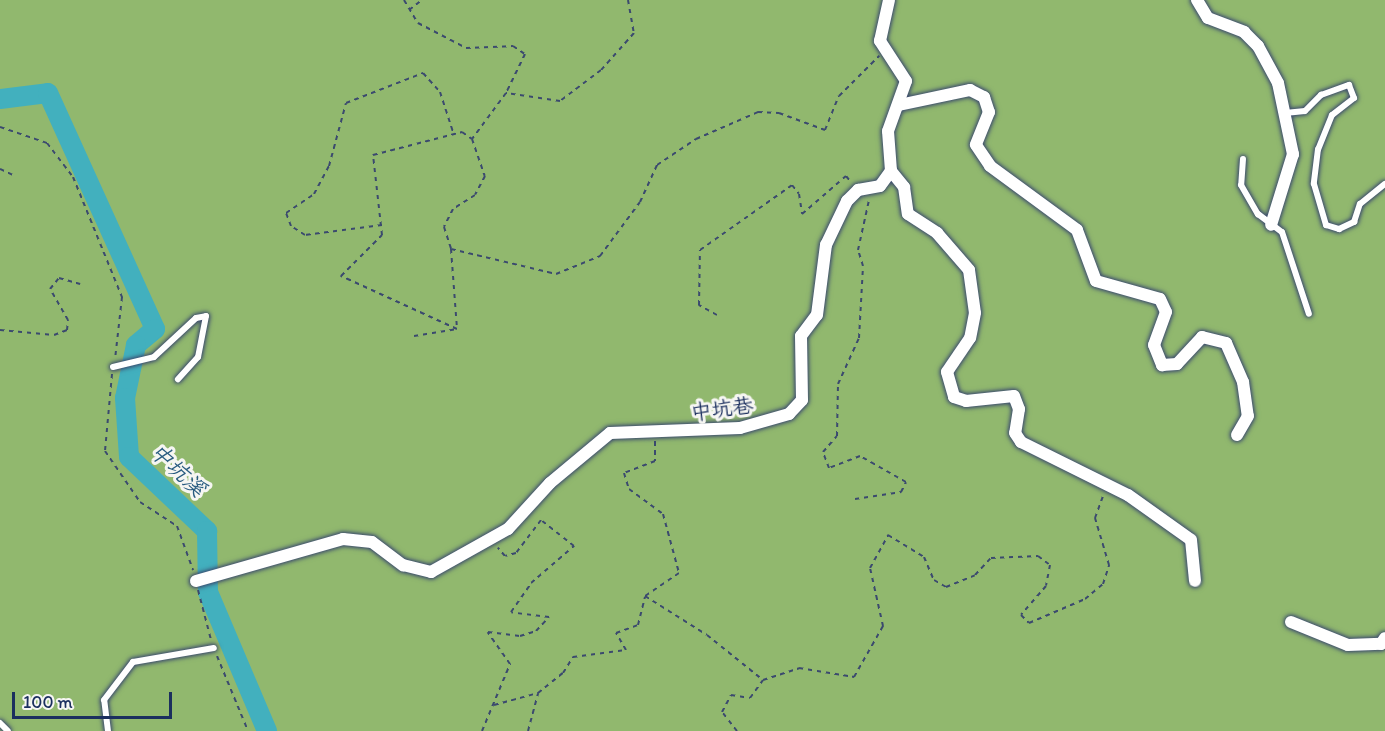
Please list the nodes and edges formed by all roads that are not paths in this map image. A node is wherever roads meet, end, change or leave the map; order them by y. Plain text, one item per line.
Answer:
1 (889, 0) edge
2 (1197, 0) edge
3 (899, 105) junction
4 (1281, 113) junction
5 (1244, 159) dead end
6 (891, 171) junction
7 (1385, 184) edge
8 (1271, 225) junction
9 (1309, 314) dead end
10 (114, 367) road end
11 (178, 379) dead end
12 (1237, 435) dead end
13 (1195, 580) dead end
14 (196, 581) road end
15 (1292, 622) dead end
16 (1385, 638) edge
17 (214, 648) road end
18 (0, 723) edge
19 (8, 731) edge
20 (108, 731) edge

1 - 3 street
2 - 4 street
3 - 6 street
3 - 12 street
4 - 7 lane
4 - 8 street
5 - 8 lane
6 - 13 street
6 - 14 street, 中坑巷
8 - 9 lane
10 - 11 lane
15 - 16 street
17 - 20 lane
18 - 19 lane

